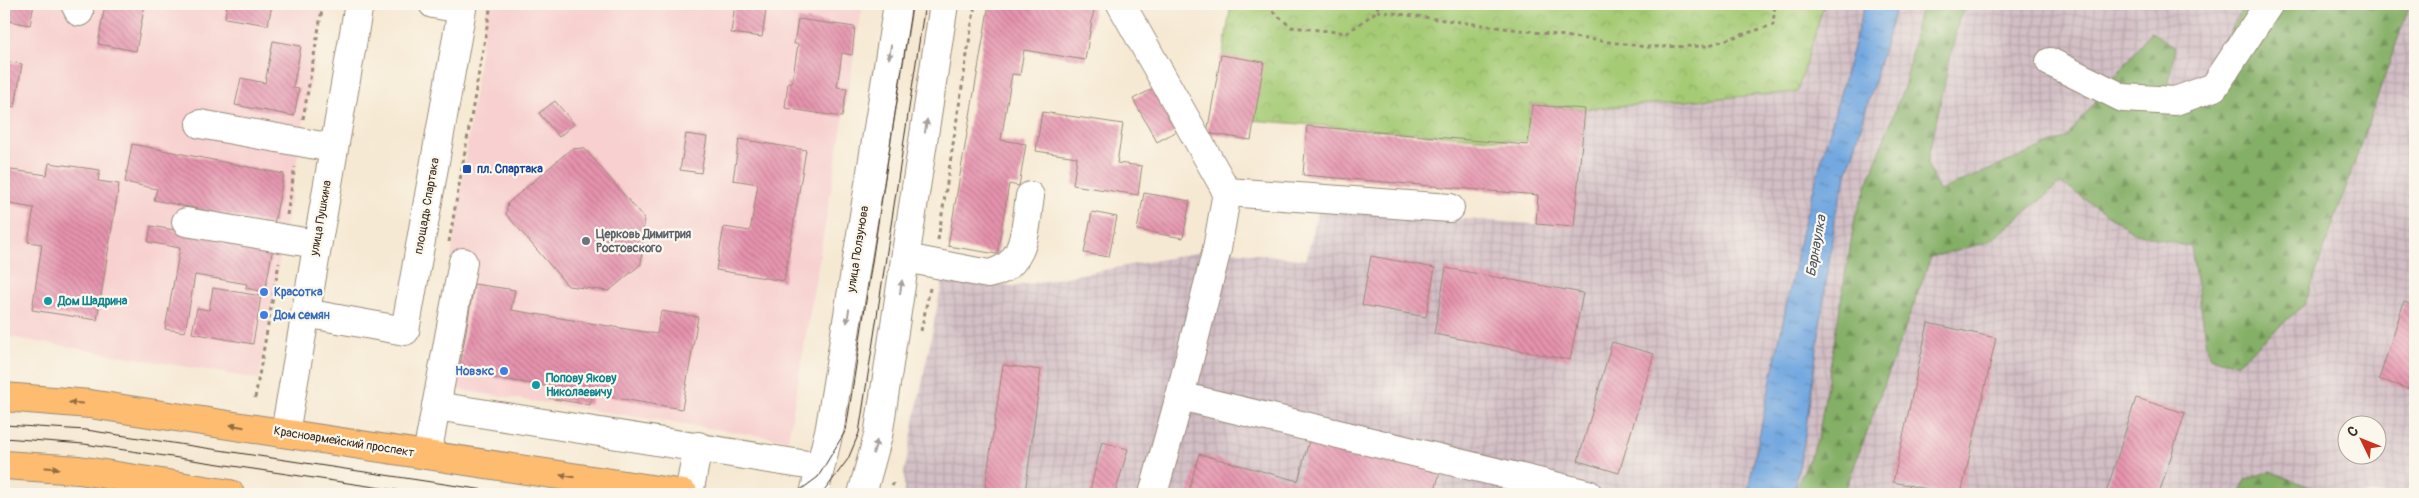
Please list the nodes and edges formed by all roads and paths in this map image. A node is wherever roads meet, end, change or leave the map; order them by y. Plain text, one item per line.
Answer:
1 (323, 4) edge
2 (358, 4) edge
3 (433, 4) edge
4 (491, 4) edge
5 (898, 4) edge
6 (944, 4) edge
7 (1121, 4) edge
8 (1272, 4) edge
9 (1378, 4) edge
10 (1776, 4) edge
11 (2269, 4) edge
12 (1377, 11) junction
13 (2050, 62) dead end
14 (200, 124) dead end
15 (300, 141) junction
16 (333, 148) junction
17 (1227, 192) junction
18 (1030, 196) dead end
19 (1450, 208) dead end
20 (186, 222) dead end
21 (283, 239) junction
22 (316, 244) junction
23 (906, 258) junction
24 (463, 262) joint
25 (305, 313) junction
26 (1180, 396) junction
27 (4, 397) edge
28 (255, 398) dead end
29 (436, 406) junction
30 (285, 434) junction
31 (698, 446) junction
32 (428, 455) junction
33 (4, 465) edge
34 (820, 467) junction
35 (230, 494) edge
36 (684, 494) edge
37 (689, 494) edge
38 (814, 494) edge
39 (862, 494) edge
40 (1153, 494) edge
41 (1588, 494) edge

1 - 15 path
2 - 16 street, улица Пушкина
3 - 25 street, площадь Спартака
4 - 24 path
5 -> 34 street, улица Ползунова
23 -> 6 street
7 - 17 street
8 - 12 path
9 - 12 path
10 - 12 path
11 - 13 street
14 - 15 street
15 - 16 street
15 - 21 path
16 - 22 street, улица Пушкина
17 - 19 street
17 - 26 street
18 - 23 street
20 - 21 street
21 - 22 street
21 - 28 path
22 - 25 street, улица Пушкина
39 -> 23 street
24 - 29 street
25 - 30 street, улица Пушкина
26 - 40 street
26 - 41 street
30 -> 27 main road, Красноармейский проспект
29 - 31 street
29 - 32 street
30 - 32 main road, Красноармейский проспект
31 - 34 street
31 - 37 street
36 -> 32 main road, Красноармейский проспект
33 -> 35 main road
34 - 38 street, улица Ползунова

